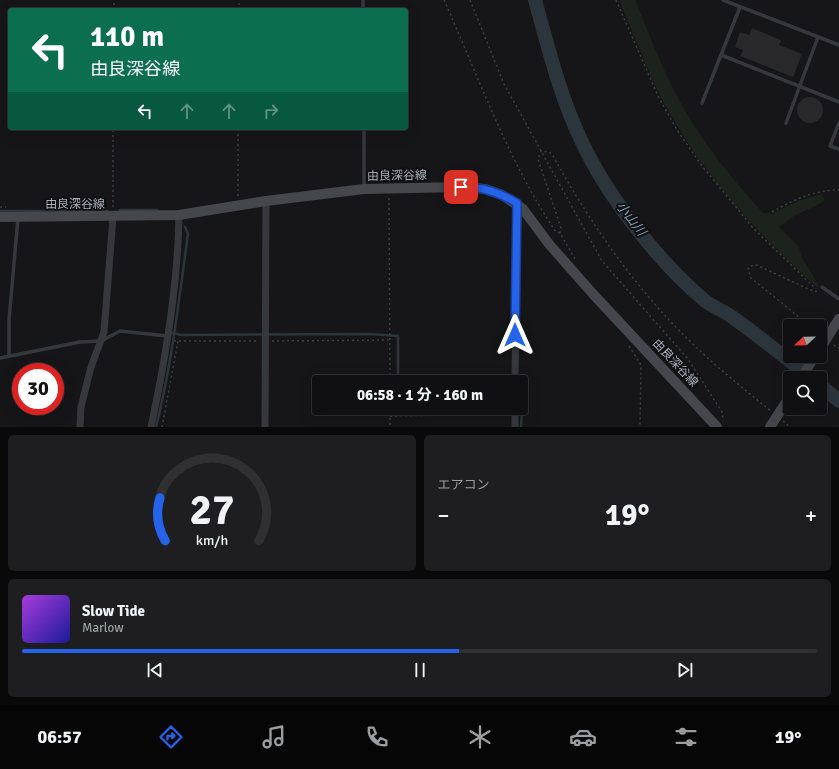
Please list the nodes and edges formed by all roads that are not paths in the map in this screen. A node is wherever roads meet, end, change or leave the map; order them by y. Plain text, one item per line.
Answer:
1 (723, 0) edge
2 (740, 7) junction
3 (818, 37) junction
4 (839, 45) edge
5 (721, 56) junction
6 (799, 87) junction
7 (839, 102) edge
8 (702, 103) dead end
9 (786, 123) dead end
10 (839, 123) edge
11 (364, 130) edge
12 (839, 149) edge
13 (364, 189) junction
14 (266, 201) junction
15 (517, 203) junction
16 (179, 215) junction
17 (0, 217) edge
18 (19, 217) junction
19 (113, 217) junction
20 (822, 287) dead end
21 (839, 299) edge
22 (839, 319) edge
23 (827, 338) edge
24 (167, 339) junction
25 (101, 341) junction
26 (9, 356) junction
27 (0, 358) edge
28 (515, 375) edge
29 (783, 407) edge
30 (515, 415) edge
31 (80, 427) edge
32 (151, 427) edge
33 (265, 427) edge
34 (515, 427) edge
35 (717, 427) edge
36 (770, 427) edge

1 - 2 lane
2 - 3 lane
2 - 5 lane
3 - 4 lane
3 - 6 lane
5 - 6 lane
5 - 8 lane
6 - 7 lane
6 - 9 lane
10 - 12 lane
11 - 13 lane
13 - 14 main road, 由良深谷線
13 - 15 main road, 由良深谷線
14 - 16 main road, 由良深谷線
14 - 33 street
15 - 28 street
15 - 35 main road, 由良深谷線
16 - 19 main road, 由良深谷線
16 - 24 street
17 - 18 main road, 由良深谷線
18 - 19 main road, 由良深谷線
18 - 26 lane
19 - 25 street
20 - 21 lane
22 - 23 main road, bridge
24 - 25 lane
24 - 32 street
25 - 26 lane
25 - 31 street
26 - 27 lane
29 - 36 main road, bridge
30 - 34 street

